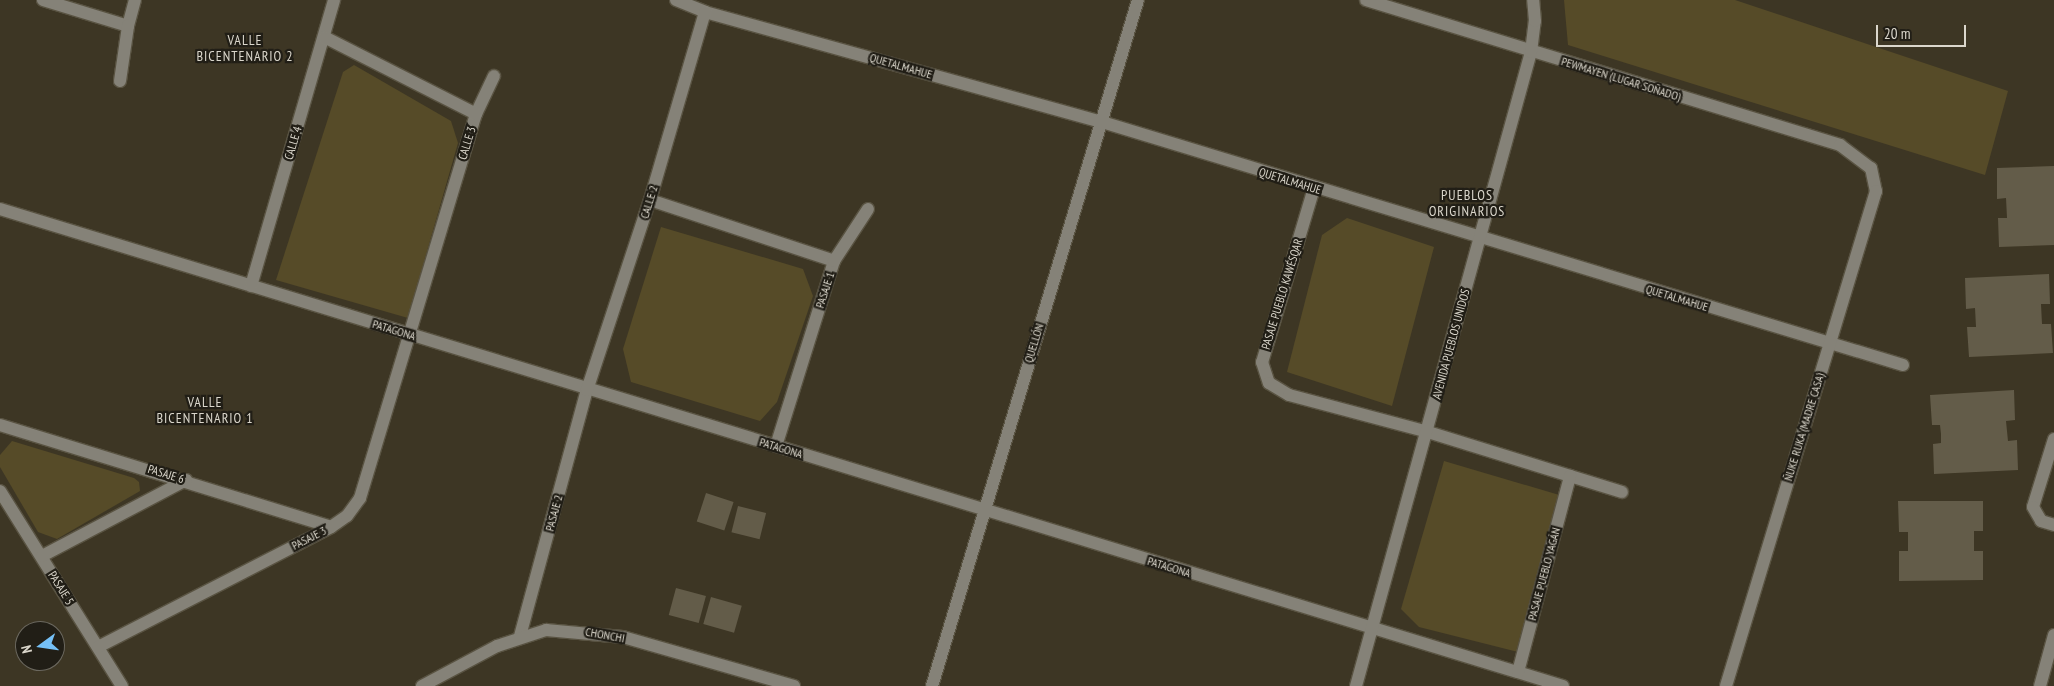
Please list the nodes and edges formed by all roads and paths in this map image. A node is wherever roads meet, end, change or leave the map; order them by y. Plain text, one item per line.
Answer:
1 (43, 0) edge
2 (135, 0) edge
3 (334, 0) edge
4 (676, 0) edge
5 (1138, 0) edge
6 (1366, 0) edge
7 (1533, 0) edge
8 (705, 12) junction
9 (128, 26) junction
10 (324, 37) junction
11 (1531, 52) junction
12 (494, 76) dead end
13 (120, 81) dead end
14 (476, 114) junction
15 (1102, 122) junction
16 (1871, 168) joint
17 (1314, 188) junction
18 (650, 200) junction
19 (0, 209) edge
20 (868, 209) dead end
21 (1480, 238) junction
22 (834, 261) junction
23 (251, 286) junction
24 (408, 334) junction
25 (1829, 344) junction
26 (1903, 365) dead end
27 (587, 390) junction
28 (0, 425) edge
29 (1428, 432) junction
30 (2054, 439) edge
31 (776, 446) junction
32 (1570, 476) junction
33 (186, 480) junction
34 (0, 491) edge
35 (1622, 492) dead end
36 (982, 511) junction
37 (2054, 525) edge
38 (331, 527) junction
39 (42, 556) junction
40 (1372, 627) junction
41 (2054, 635) edge
42 (520, 636) junction
43 (98, 647) junction
44 (1518, 672) junction
45 (122, 686) edge
46 (422, 686) edge
47 (794, 686) edge
48 (932, 686) edge
49 (1356, 686) edge
50 (1563, 686) edge
51 (1726, 686) edge
52 (2040, 686) edge

1 - 9 street
2 - 9 street
3 - 10 street, CALLE 4
4 - 8 street, QUETALMAHUE
5 - 15 street, QUELLÓN
6 - 11 street, PEWMAYEN (LUGAR SOÑADO)
7 - 11 street, AVENIDA PUEBLOS UNIDOS
8 - 15 street, QUETALMAHUE
8 - 18 street, CALLE 2
9 - 13 street
10 - 14 street, CALLE 3
10 - 23 street, CALLE 4
11 - 16 street, PEWMAYEN (LUGAR SOÑADO)
11 - 21 street, AVENIDA PUEBLOS UNIDOS
12 - 14 street
14 - 24 street, CALLE 3
15 - 17 street, QUETALMAHUE
15 - 36 street, QUELLÓN
16 - 25 street, ÑUKE RUKA (MADRE CASA)
17 - 21 street, QUETALMAHUE
17 - 29 street, PASAJE PUEBLO KAWÉSQAR
18 - 22 street, PASAJE 1
18 - 27 street, CALLE 2
19 - 23 street, PATAGONA
20 - 22 street
21 - 25 street, QUETALMAHUE
21 - 29 street, AVENIDA PUEBLOS UNIDOS
22 - 31 street, PASAJE 1
23 - 24 street, PATAGONA
24 - 27 street, PATAGONA
24 - 38 street, PASAJE 3
25 - 26 street, QUETALMAHUE
25 - 51 street, ÑUKE RUKA (MADRE CASA)
27 - 31 street, PATAGONA
27 - 42 street, PASAJE 2
28 - 33 street, PASAJE 6
29 - 32 street
29 - 40 street, AVENIDA PUEBLOS UNIDOS
30 - 37 street
31 - 36 street, PATAGONA
32 - 35 street
32 - 44 street, PASAJE PUEBLO YAGÁN
33 - 38 street, PASAJE 6
33 - 39 street
34 - 39 street, PASAJE 5
36 - 40 street, PATAGONA
36 - 48 street, QUELLÓN
38 - 43 street, PASAJE 3
39 - 43 street, PASAJE 5
40 - 44 street, PATAGONA
40 - 49 street, AVENIDA PUEBLOS UNIDOS
41 - 52 street
42 - 46 street, CHONCHI
42 - 47 street, CHONCHI
43 - 45 street, PASAJE 5
44 - 50 street, PATAGONA

